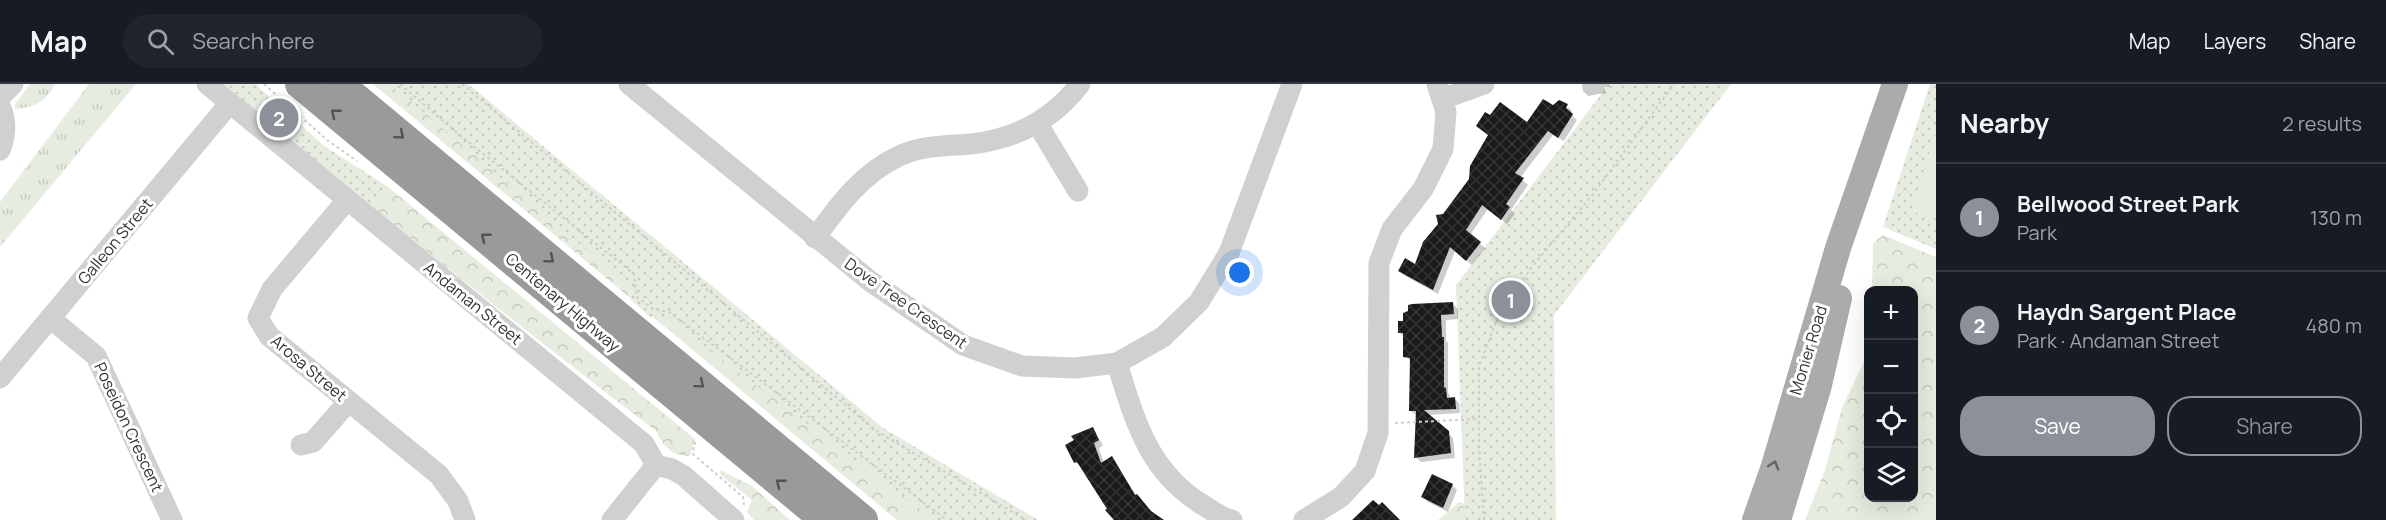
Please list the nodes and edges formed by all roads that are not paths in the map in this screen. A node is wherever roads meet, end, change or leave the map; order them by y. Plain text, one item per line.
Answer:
1 (14, 84) edge
2 (207, 84) edge
3 (300, 84) edge
4 (339, 84) edge
5 (1080, 84) edge
6 (1292, 84) edge
7 (1484, 84) edge
8 (1895, 84) edge
9 (636, 86) edge
10 (1440, 92) edge
11 (0, 97) edge
12 (230, 103) junction
13 (0, 106) edge
14 (1037, 123) junction
15 (0, 150) edge
16 (1863, 182) junction
17 (1078, 191) dead end
18 (346, 200) junction
19 (816, 238) junction
20 (50, 318) junction
21 (1117, 363) junction
22 (0, 378) edge
23 (348, 402) junction
24 (301, 445) dead end
25 (656, 465) junction
26 (734, 519) edge
27 (172, 520) edge
28 (465, 520) edge
29 (612, 520) edge
30 (825, 520) edge
31 (863, 520) edge
32 (1232, 520) edge
33 (1304, 520) edge
34 (1755, 520) edge
35 (1778, 520) edge

1 - 11 street
2 - 12 street, Andaman Street
30 -> 3 highway, Centenary Highway
4 -> 31 highway, Centenary Highway
5 - 14 street
6 - 21 street, Dove Tree Crescent
7 - 10 street
8 - 16 main road, Monier Road
9 - 19 street, Dove Tree Crescent
10 - 33 street
12 - 18 street, Andaman Street
12 - 20 street, Galleon Street
13 - 15 street
14 - 17 street
14 - 19 street
34 -> 16 main road, Monier Road
16 - 35 main road, Monier Road
18 - 23 street, Arosa Street
18 - 25 street, Andaman Street
19 - 21 street, Dove Tree Crescent
20 - 22 street, Galleon Street
20 - 27 street, Poseidon Crescent
21 - 32 street
23 - 24 street
23 - 28 street, Arosa Street
25 - 26 street
25 - 29 street

